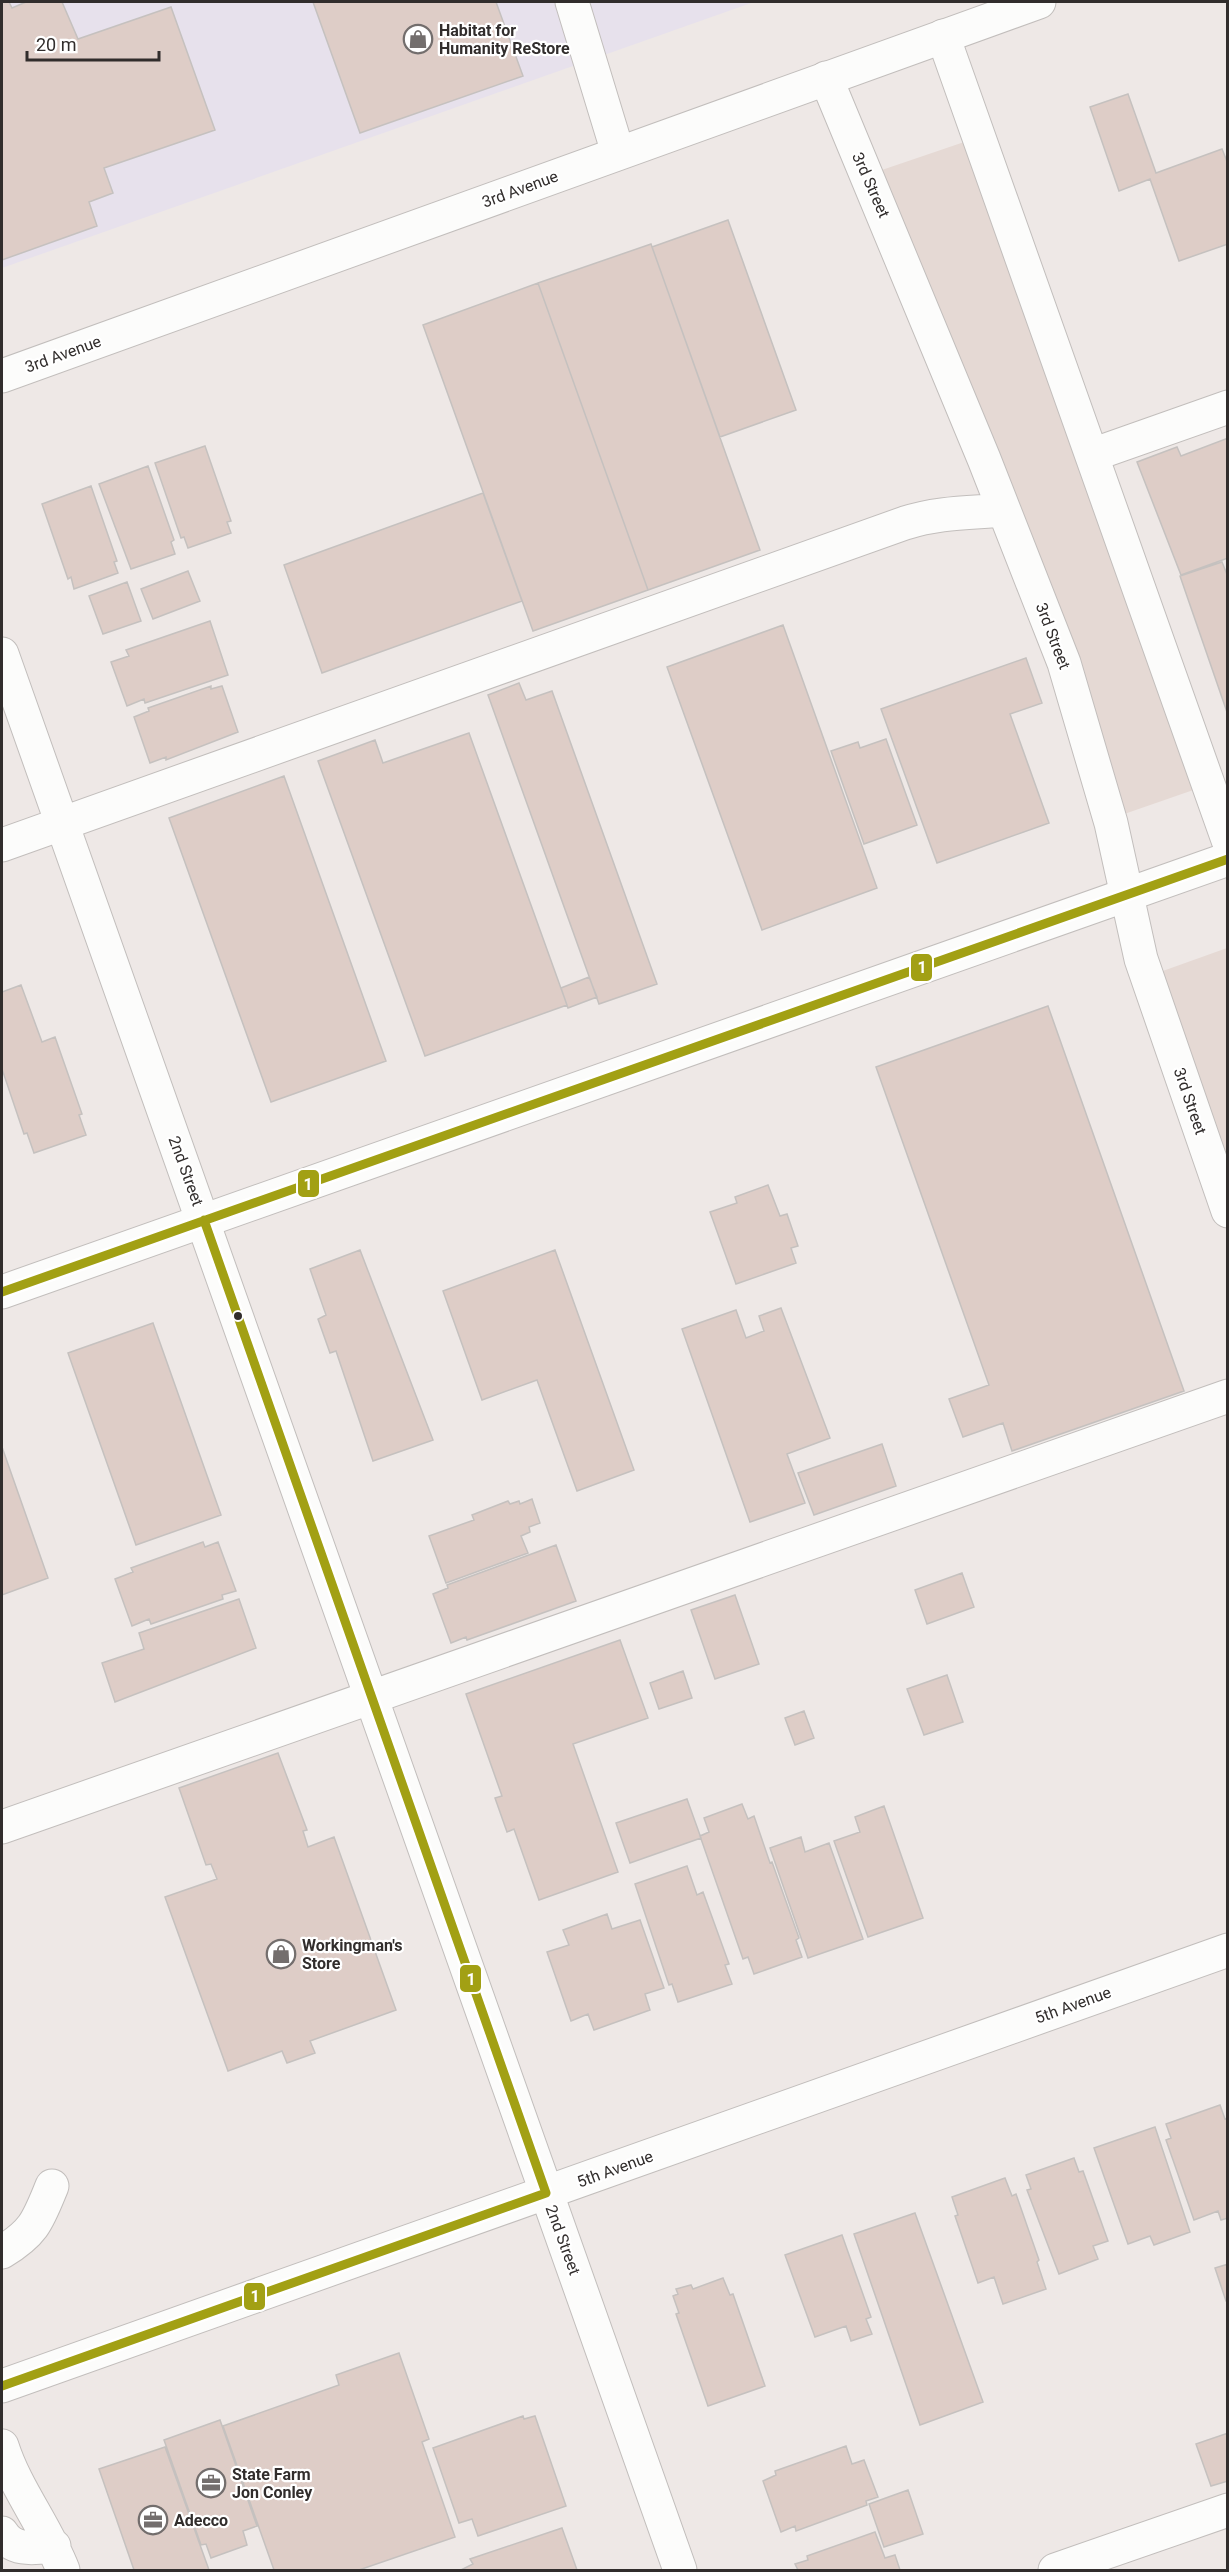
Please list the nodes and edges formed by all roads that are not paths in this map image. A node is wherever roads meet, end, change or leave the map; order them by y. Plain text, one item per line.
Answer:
1 (572, 2) edge
2 (1039, 2) edge
3 (943, 36) junction
4 (826, 78) junction
5 (618, 153) junction
6 (2, 376) edge
7 (1227, 407) edge
8 (1092, 455) junction
9 (1004, 510) junction
10 (2, 654) edge
11 (63, 822) junction
12 (1227, 840) edge
13 (2, 844) edge
14 (1227, 859) edge
15 (1125, 895) junction
16 (1227, 1211) edge
17 (204, 1220) junction
18 (2, 1292) edge
19 (1227, 1396) edge
20 (372, 1699) junction
21 (2, 1827) edge
22 (1227, 1950) edge
23 (52, 2186) dead end
24 (546, 2193) junction
25 (2, 2252) edge
26 (2, 2386) edge
27 (2, 2446) edge
28 (11, 2498) edge
29 (1227, 2510) edge
30 (2, 2533) edge
31 (58, 2558) edge
32 (680, 2571) edge
33 (1055, 2571) edge

1 - 5 street
2 - 3 street, 3rd Avenue
3 - 4 street, 3rd Avenue
3 - 8 street
4 - 5 street, 3rd Avenue
4 - 9 street, 3rd Street
5 - 6 street, 3rd Avenue
7 - 8 street
8 - 12 street
9 - 11 street
9 - 15 street, 3rd Street
10 - 11 street, 2nd Street
11 - 13 street
11 - 17 street, 2nd Street
14 - 15 street
15 - 16 street, 3rd Street
15 - 17 street
17 - 18 street
17 - 20 street, 2nd Street
19 - 20 street
20 - 21 street
20 - 24 street, 2nd Street
22 - 24 street, 5th Avenue
23 - 25 street
24 - 26 street, 5th Avenue
24 - 32 street, 2nd Street
27 - 28 street
28 - 31 street
29 - 33 street
30 - 31 street

